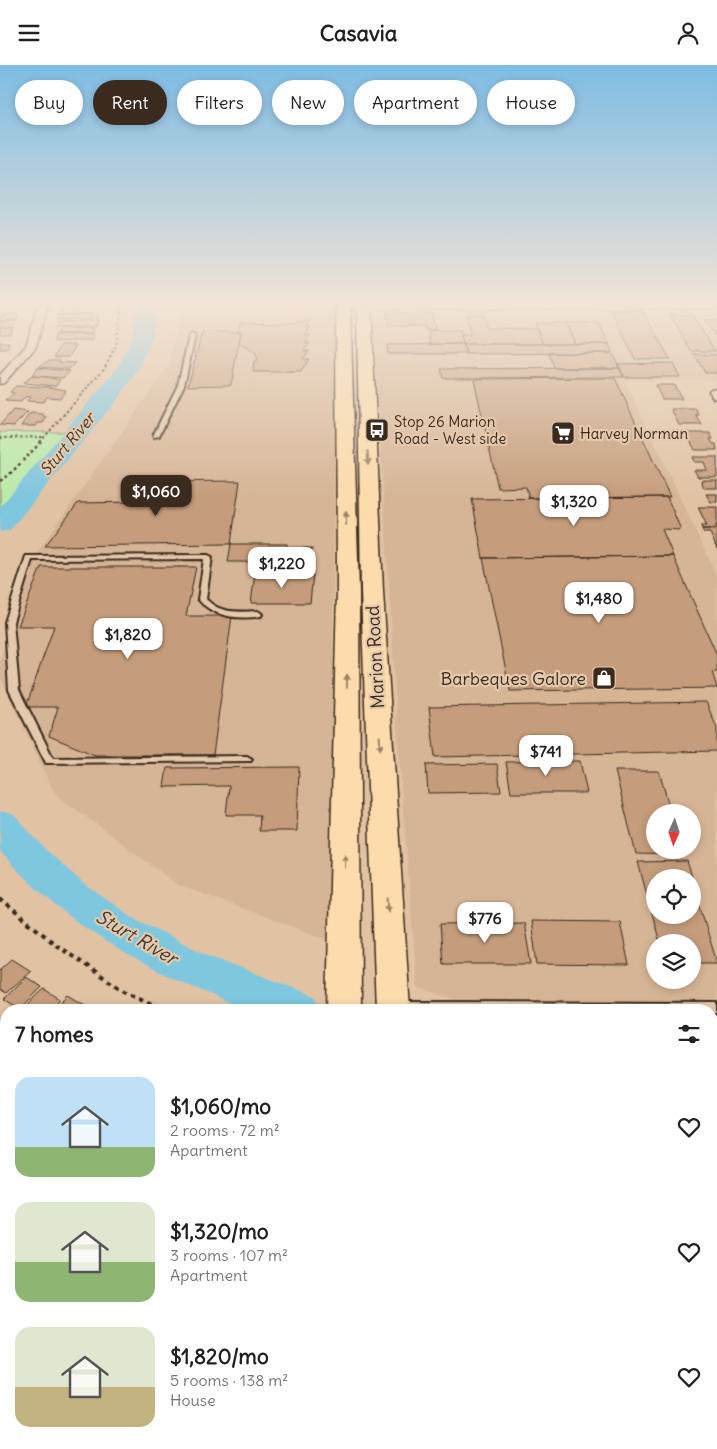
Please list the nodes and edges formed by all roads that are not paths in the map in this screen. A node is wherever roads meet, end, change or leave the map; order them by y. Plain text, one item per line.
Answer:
1 (12, 369) edge
2 (185, 369) edge
3 (352, 369) edge
4 (357, 369) edge
5 (0, 381) edge
6 (156, 437) dead end
7 (258, 614) dead end
8 (247, 759) dead end
9 (344, 995) edge
10 (393, 1004) edge

1 - 5 street
2 - 6 lane
9 -> 3 main road, Marion Road
4 -> 10 main road, Marion Road
7 - 8 lane

